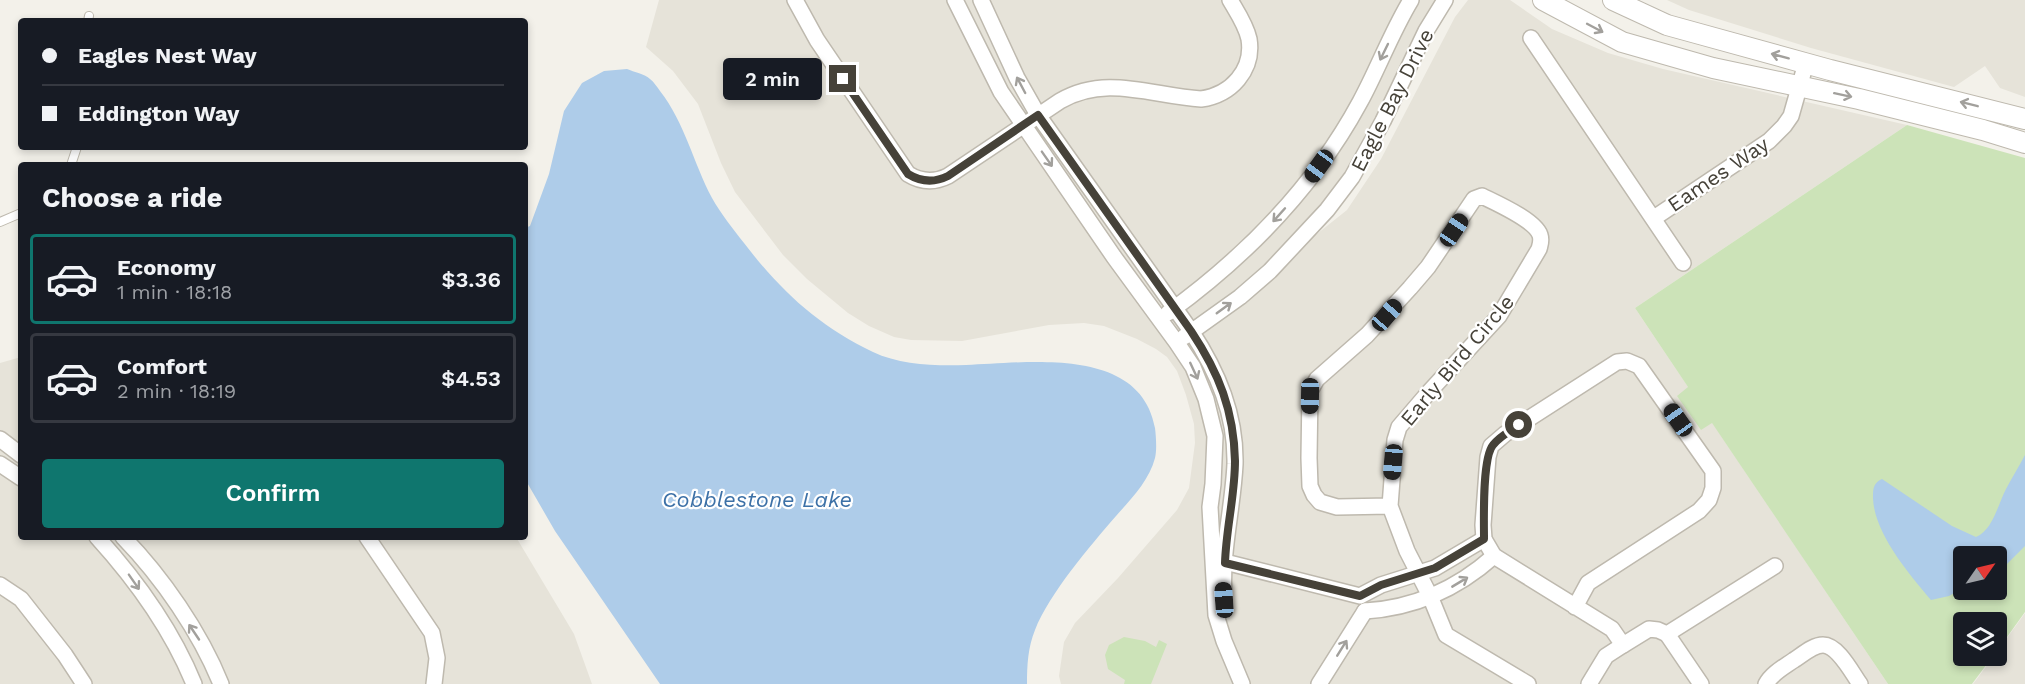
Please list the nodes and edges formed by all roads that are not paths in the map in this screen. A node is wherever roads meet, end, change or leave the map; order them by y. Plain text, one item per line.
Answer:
1 (795, 0) edge
2 (955, 0) edge
3 (981, 0) edge
4 (1230, 0) edge
5 (1411, 0) edge
6 (1445, 0) edge
7 (1543, 0) edge
8 (1613, 0) edge
9 (1531, 39) dead end
10 (1806, 63) junction
11 (1799, 86) junction
12 (1038, 115) junction
13 (2025, 119) edge
14 (1023, 126) junction
15 (2025, 143) edge
16 (18, 214) edge
17 (1654, 218) junction
18 (0, 222) edge
19 (1683, 263) dead end
20 (1175, 308) junction
21 (1160, 318) junction
22 (1191, 331) junction
23 (1177, 343) junction
24 (1215, 436) junction
25 (1233, 436) junction
26 (0, 439) edge
27 (18, 453) edge
28 (0, 464) edge
29 (18, 476) edge
30 (1390, 506) junction
31 (1484, 539) junction
32 (100, 540) edge
33 (126, 540) edge
34 (369, 540) edge
35 (1494, 556) junction
36 (1219, 561) junction
37 (1775, 566) dead end
38 (1418, 574) junction
39 (0, 585) edge
40 (1360, 596) junction
41 (1430, 596) junction
42 (1575, 607) junction
43 (1365, 611) junction
44 (1667, 634) junction
45 (1623, 645) junction
46 (1592, 683) edge
47 (84, 684) edge
48 (194, 684) edge
49 (220, 684) edge
50 (434, 684) edge
51 (1242, 684) edge
52 (1252, 684) edge
53 (1319, 684) edge
54 (1528, 684) edge
55 (1701, 684) edge
56 (1766, 684) edge
57 (1860, 684) edge

1 - 14 street
2 - 14 street
12 -> 3 street
4 - 12 street
5 -> 20 street, Eagle Bay Drive
22 -> 6 street, Eagle Bay Drive
7 -> 11 street
10 -> 8 street
9 - 17 street, Eames Way
10 - 11 street, Eames Way
13 -> 10 street
11 -> 15 street
11 - 17 street, Eames Way
12 - 14 street
12 - 20 street
14 -> 21 street
16 - 18 lane
17 - 19 street, Eames Way
20 - 21 street, Eagle Bay Drive
20 - 22 street
21 - 23 street
22 - 23 street, Eagle Bay Drive
22 - 25 street
23 -> 24 street
24 - 25 street
24 - 36 street
25 - 36 street
26 - 27 street
28 - 29 street
30 - 30 street, Early Bird Circle
30 - 38 street, Early Bird Circle
31 - 35 street
31 - 38 street
31 - 42 street
32 -> 48 street
49 -> 33 street
34 - 50 street
41 -> 35 street
35 - 42 street
36 - 40 street
36 - 51 street
36 - 52 street
37 - 44 street
38 - 40 street
38 - 41 street, Early Bird Circle
39 - 47 street
40 - 43 street
41 - 43 street
41 - 54 street, Early Bird Circle
42 - 45 street
53 -> 43 street
44 - 45 street
44 - 55 street
45 - 46 street
56 - 57 street

